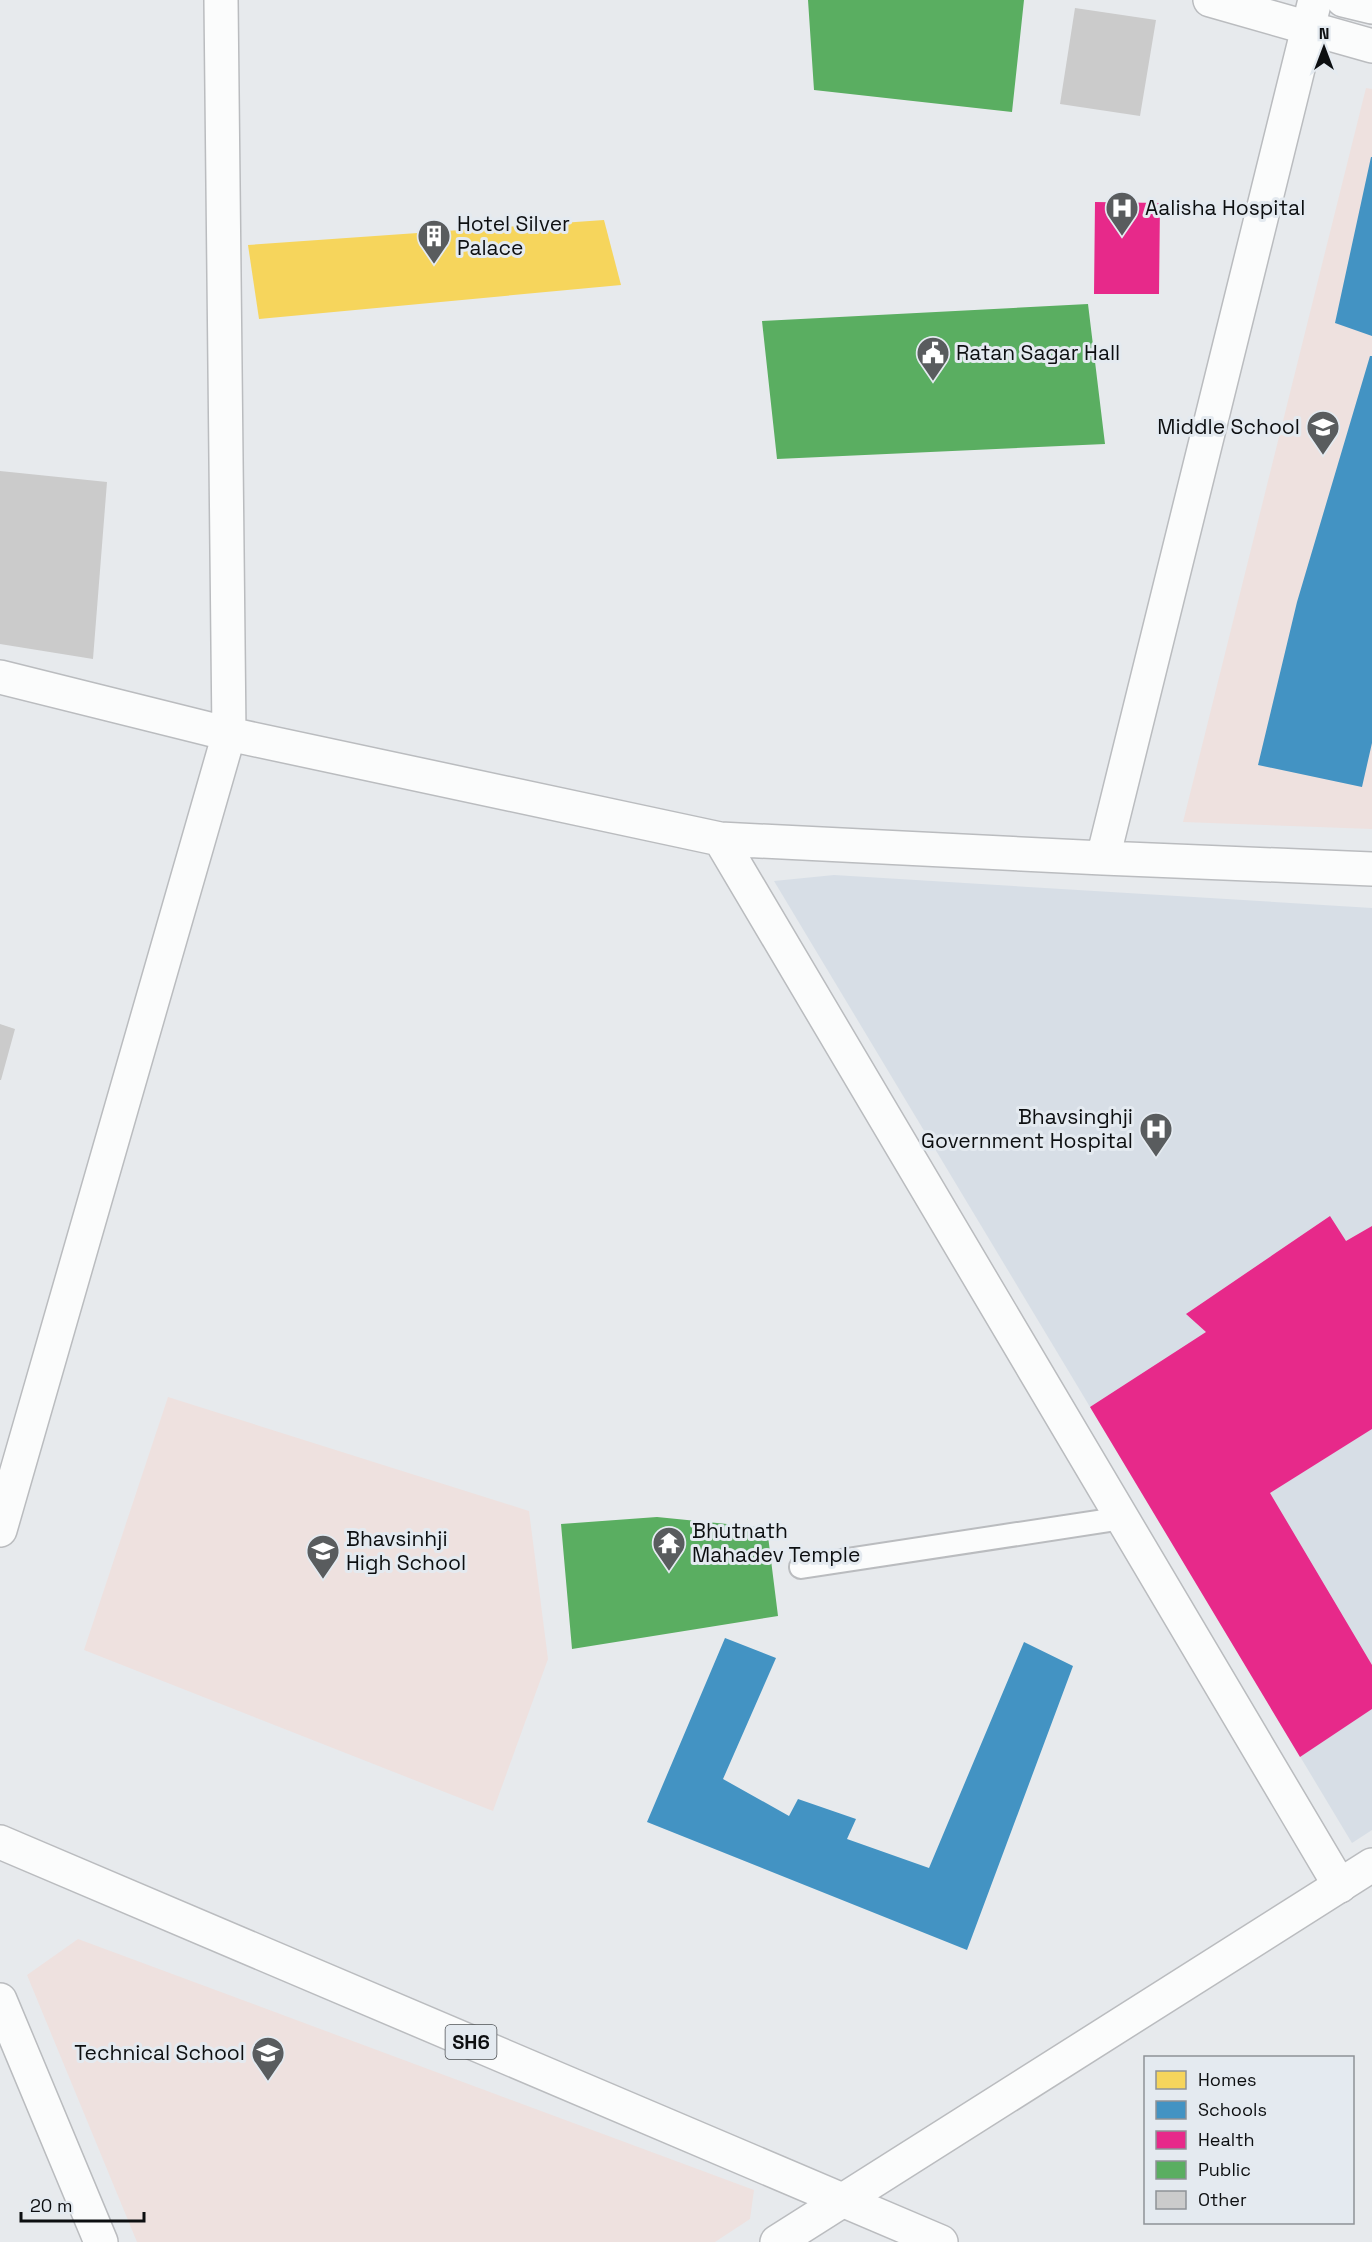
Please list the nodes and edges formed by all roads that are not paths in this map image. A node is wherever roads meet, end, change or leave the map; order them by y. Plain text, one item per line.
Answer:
1 (221, 0) edge
2 (1210, 0) edge
3 (1343, 0) edge
4 (1372, 7) edge
5 (1312, 14) edge
6 (1372, 46) edge
7 (0, 677) edge
8 (229, 734) junction
9 (720, 839) junction
10 (1103, 858) junction
11 (1372, 869) edge
12 (1123, 1518) junction
13 (0, 1530) edge
14 (801, 1567) dead end
15 (0, 1842) edge
16 (1372, 1865) edge
17 (1340, 1886) junction
18 (0, 2000) edge
19 (842, 2200) junction
20 (101, 2242) edge
21 (777, 2242) edge
22 (941, 2242) edge

1 - 8 street
2 - 5 street
3 - 4 street
5 - 6 street
5 - 10 street
7 - 8 street
8 - 9 street
8 - 13 street
9 - 10 street
9 - 12 street
10 - 11 street
12 - 14 lane
12 - 17 street
15 - 19 street, SH6
16 - 17 street
17 - 19 street
18 - 20 street
19 - 21 street
19 - 22 street, SH6

